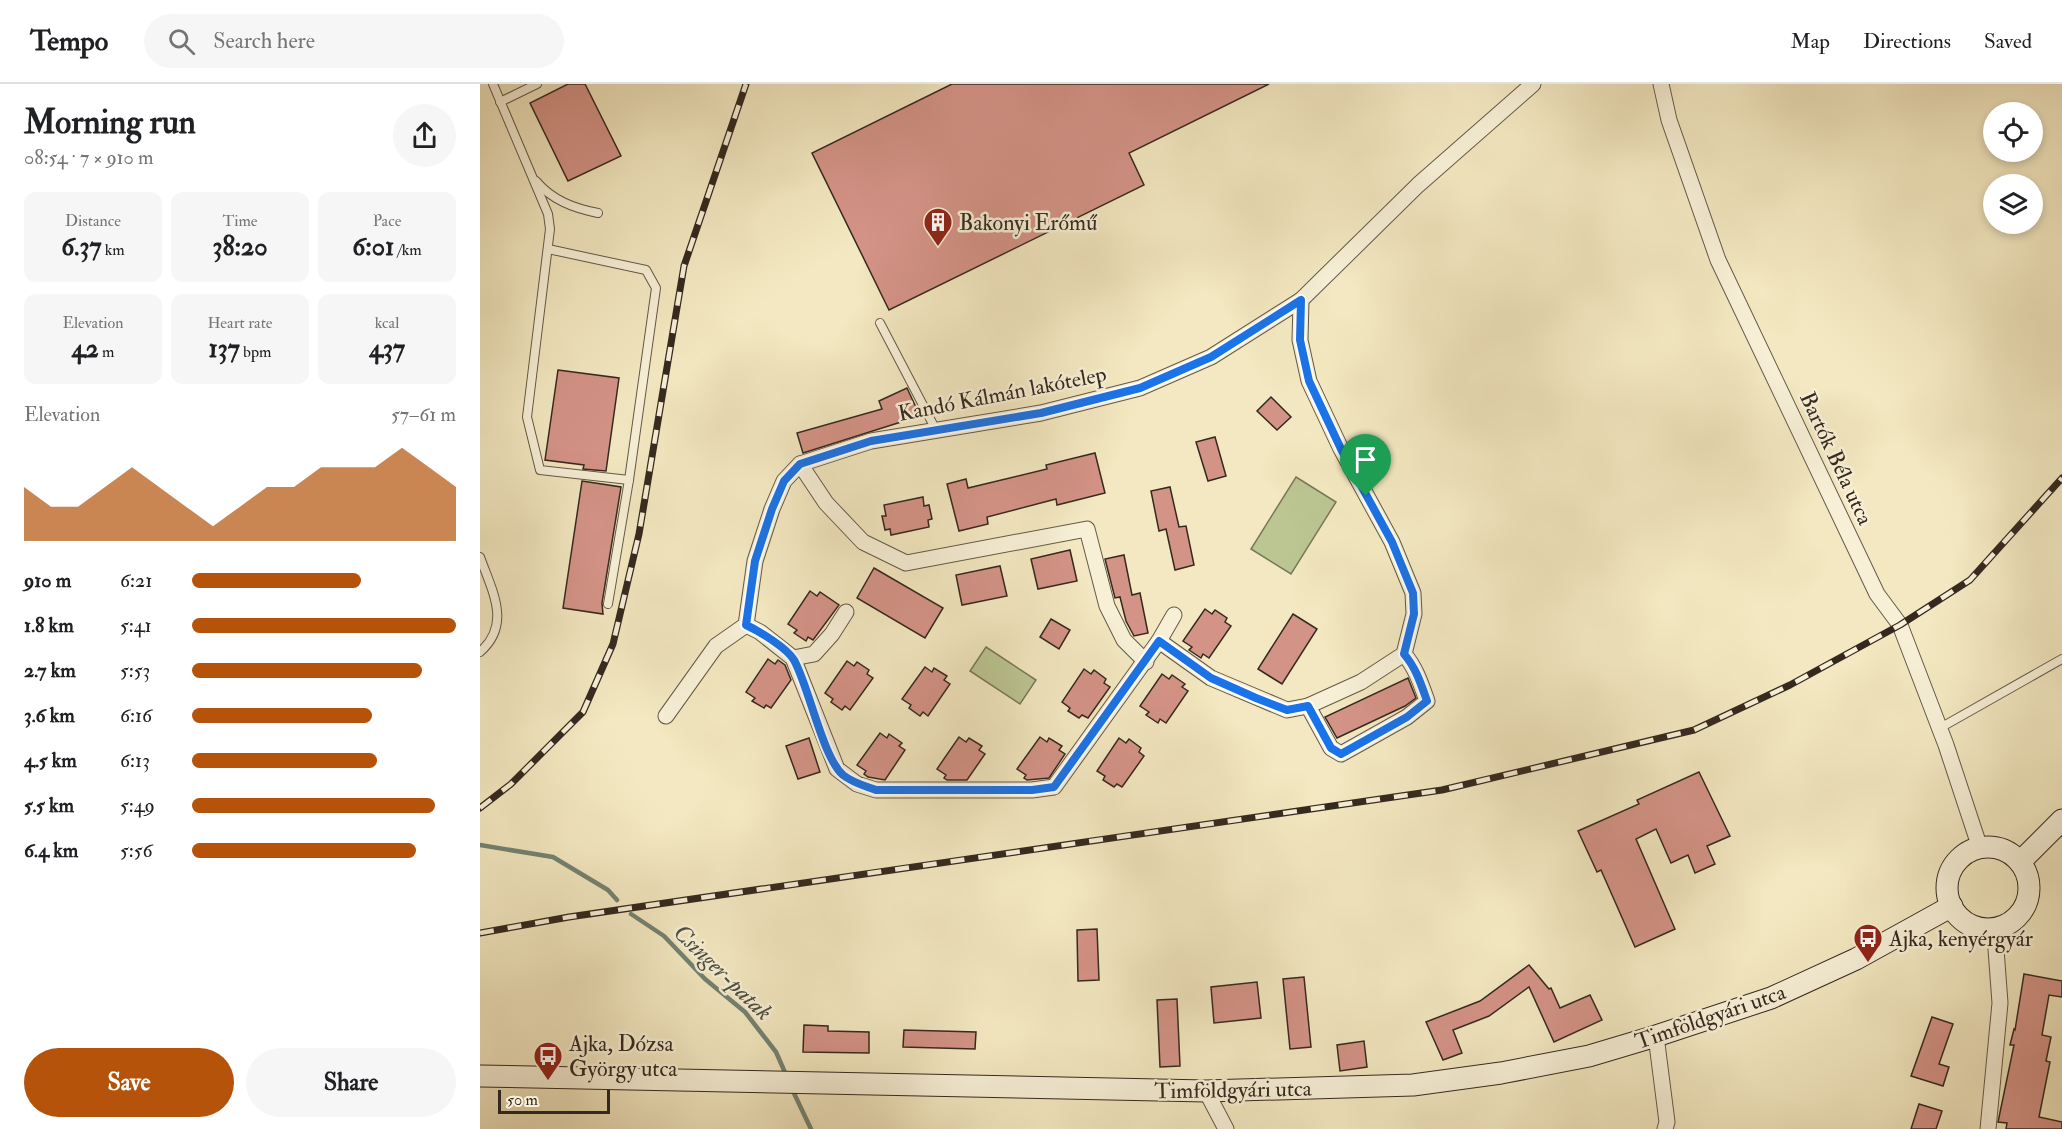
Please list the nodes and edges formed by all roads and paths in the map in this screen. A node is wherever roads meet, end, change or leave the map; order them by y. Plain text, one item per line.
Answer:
1 (493, 84) edge
2 (537, 84) edge
3 (1533, 84) edge
4 (1661, 84) edge
5 (500, 102) junction
6 (531, 175) junction
7 (598, 213) dead end
8 (548, 249) junction
9 (1301, 300) junction
10 (880, 323) dead end
11 (936, 430) junction
12 (800, 464) junction
13 (629, 480) junction
14 (480, 557) edge
15 (608, 604) dead end
16 (846, 612) dead end
17 (1174, 615) dead end
18 (746, 625) junction
19 (1159, 641) junction
20 (480, 652) edge
21 (1404, 654) junction
22 (793, 658) junction
23 (2062, 659) edge
24 (1146, 662) junction
25 (1308, 706) junction
26 (666, 716) dead end
27 (1940, 728) junction
28 (2062, 820) edge
29 (1980, 848) junction
30 (2020, 862) junction
31 (1952, 906) junction
32 (1999, 927) junction
33 (1656, 1036) junction
34 (480, 1076) edge
35 (1206, 1091) junction
36 (1226, 1129) edge
37 (1665, 1129) edge
38 (1988, 1129) edge

1 - 5 lane
2 - 5 lane
3 - 9 street, Kandó Kálmán lakótelep
4 - 27 street, Bartók Béla utca
5 - 6 lane
6 - 7 lane
6 - 8 lane
8 - 13 lane
8 - 13 lane
9 - 11 street, Kandó Kálmán lakótelep
9 - 21 street
10 - 11 lane
11 - 12 street, Kandó Kálmán lakótelep
12 - 18 street
12 - 24 street
13 - 15 lane
14 - 20 lane
16 - 22 street
17 - 19 street
18 - 22 street
18 - 26 street
19 - 24 street
19 - 25 street
21 - 25 street
21 - 25 street
22 - 24 street
23 - 27 lane
27 - 29 street, Bartók Béla utca
28 - 30 main road
29 - 30 main road
29 - 31 main road
30 - 32 main road
31 - 32 main road
31 - 33 main road, Timföldgyári utca
32 - 38 street
33 - 35 main road, Timföldgyári utca
33 - 37 street
34 - 35 main road, Timföldgyári utca
35 - 36 street

